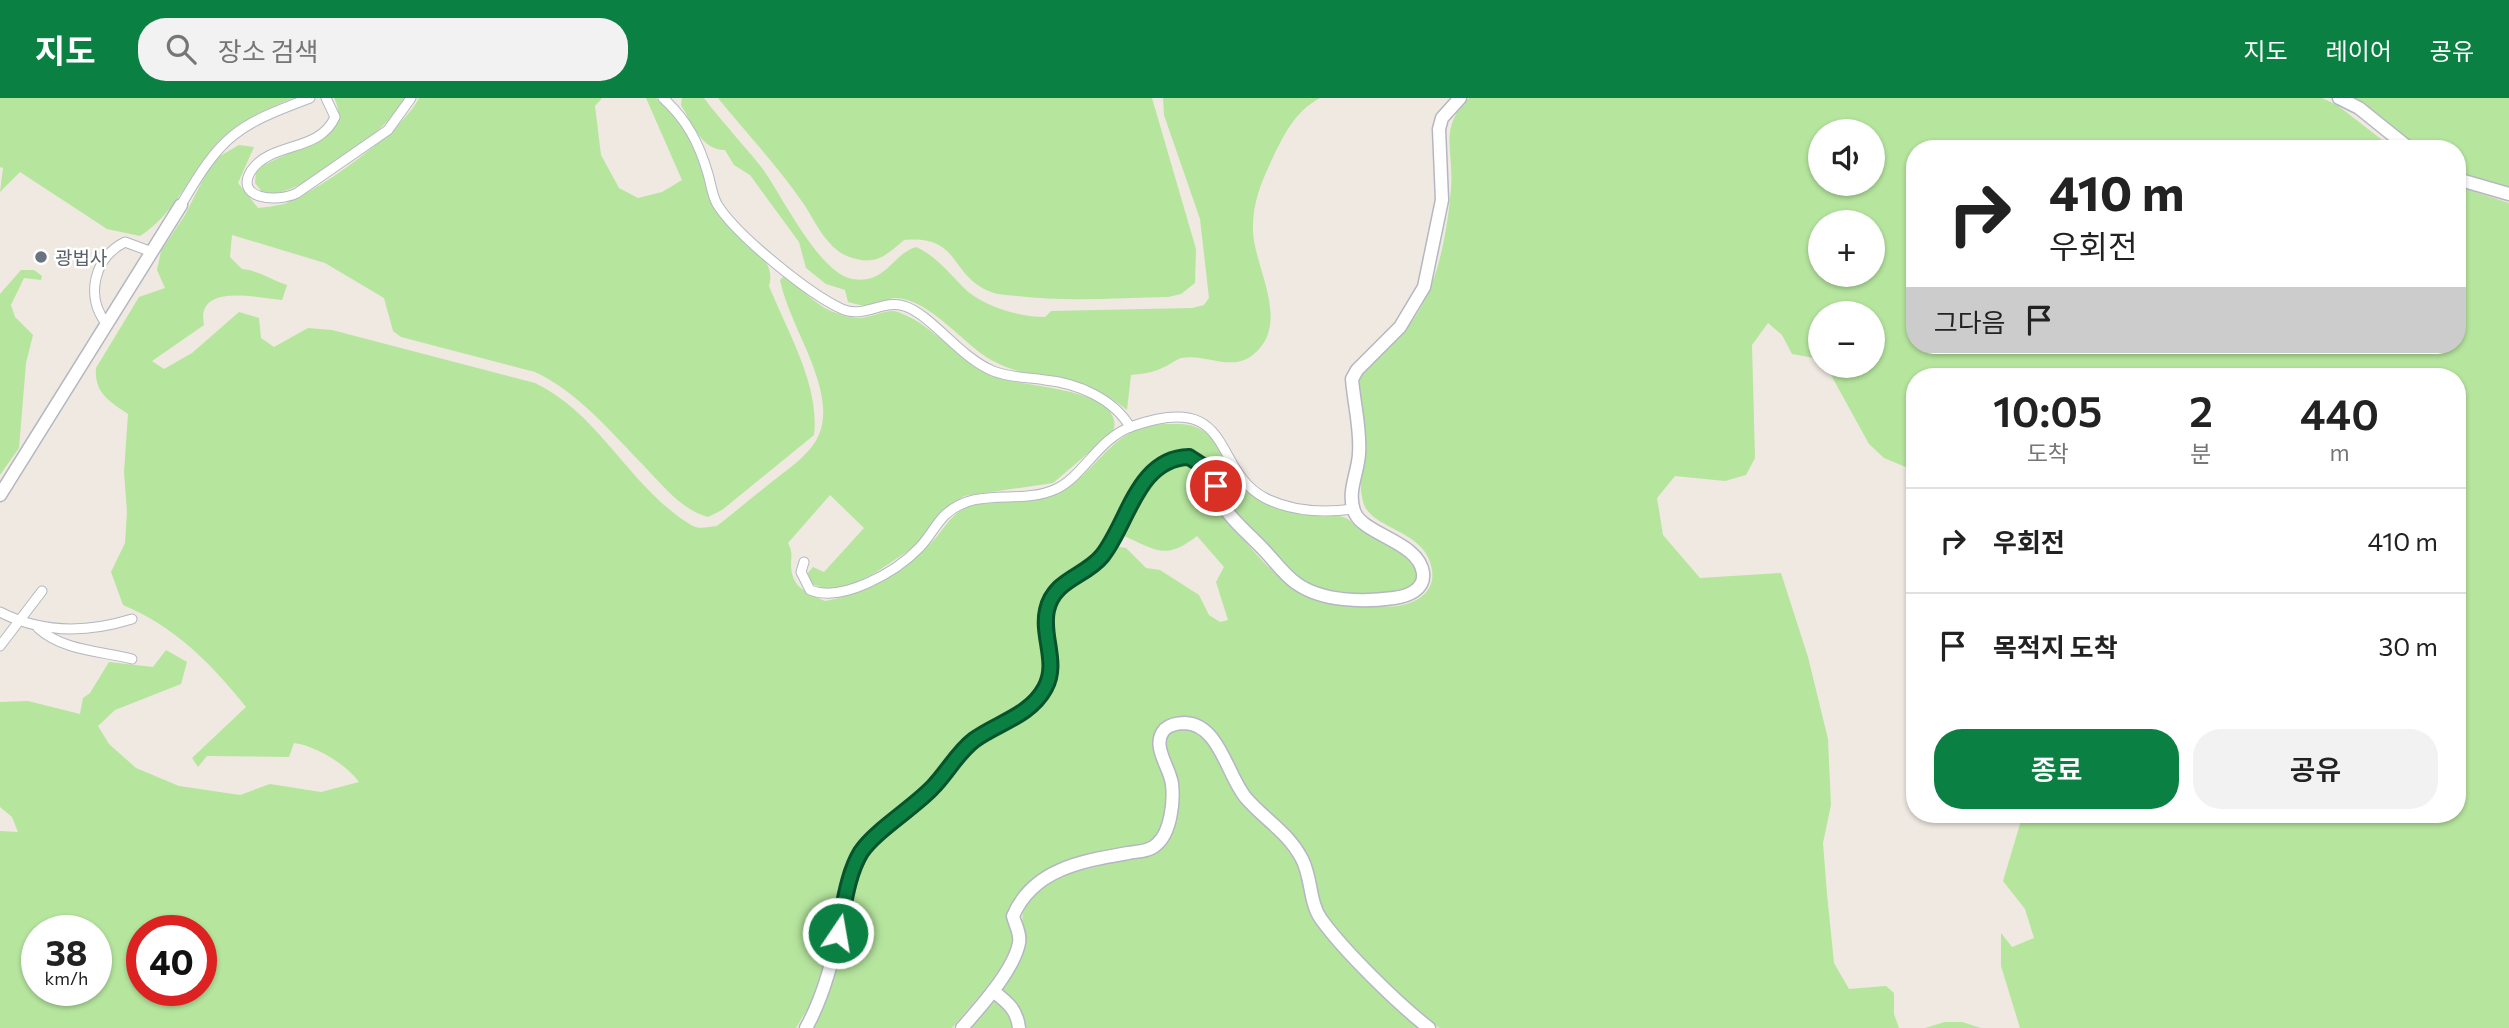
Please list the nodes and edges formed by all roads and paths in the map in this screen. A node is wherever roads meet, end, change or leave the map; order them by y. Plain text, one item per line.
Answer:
1 (310, 98) edge
2 (327, 98) edge
3 (411, 98) edge
4 (663, 98) edge
5 (1460, 98) edge
6 (2339, 98) edge
7 (2399, 140) edge
8 (2466, 182) edge
9 (2509, 194) edge
10 (181, 205) joint
11 (152, 252) junction
12 (106, 323) junction
13 (1130, 427) junction
14 (0, 495) edge
15 (1353, 509) junction
16 (804, 562) dead end
17 (43, 591) dead end
18 (0, 612) edge
19 (132, 619) dead end
20 (19, 622) junction
21 (38, 628) junction
22 (0, 646) edge
23 (132, 659) dead end
24 (992, 991) junction
25 (806, 1028) edge
26 (962, 1028) edge
27 (1019, 1028) edge
28 (1429, 1028) edge

1 - 10 street
2 - 3 street
4 - 13 street
5 - 15 street
6 - 7 street
8 - 9 street
10 - 11 street
11 - 12 street
11 - 12 street
12 - 14 street
13 - 15 street
13 - 16 street
15 - 25 street
17 - 20 street
18 - 20 street
19 - 21 street
20 - 21 street
20 - 22 street
21 - 23 street
24 - 26 street
24 - 27 street
24 - 28 street

